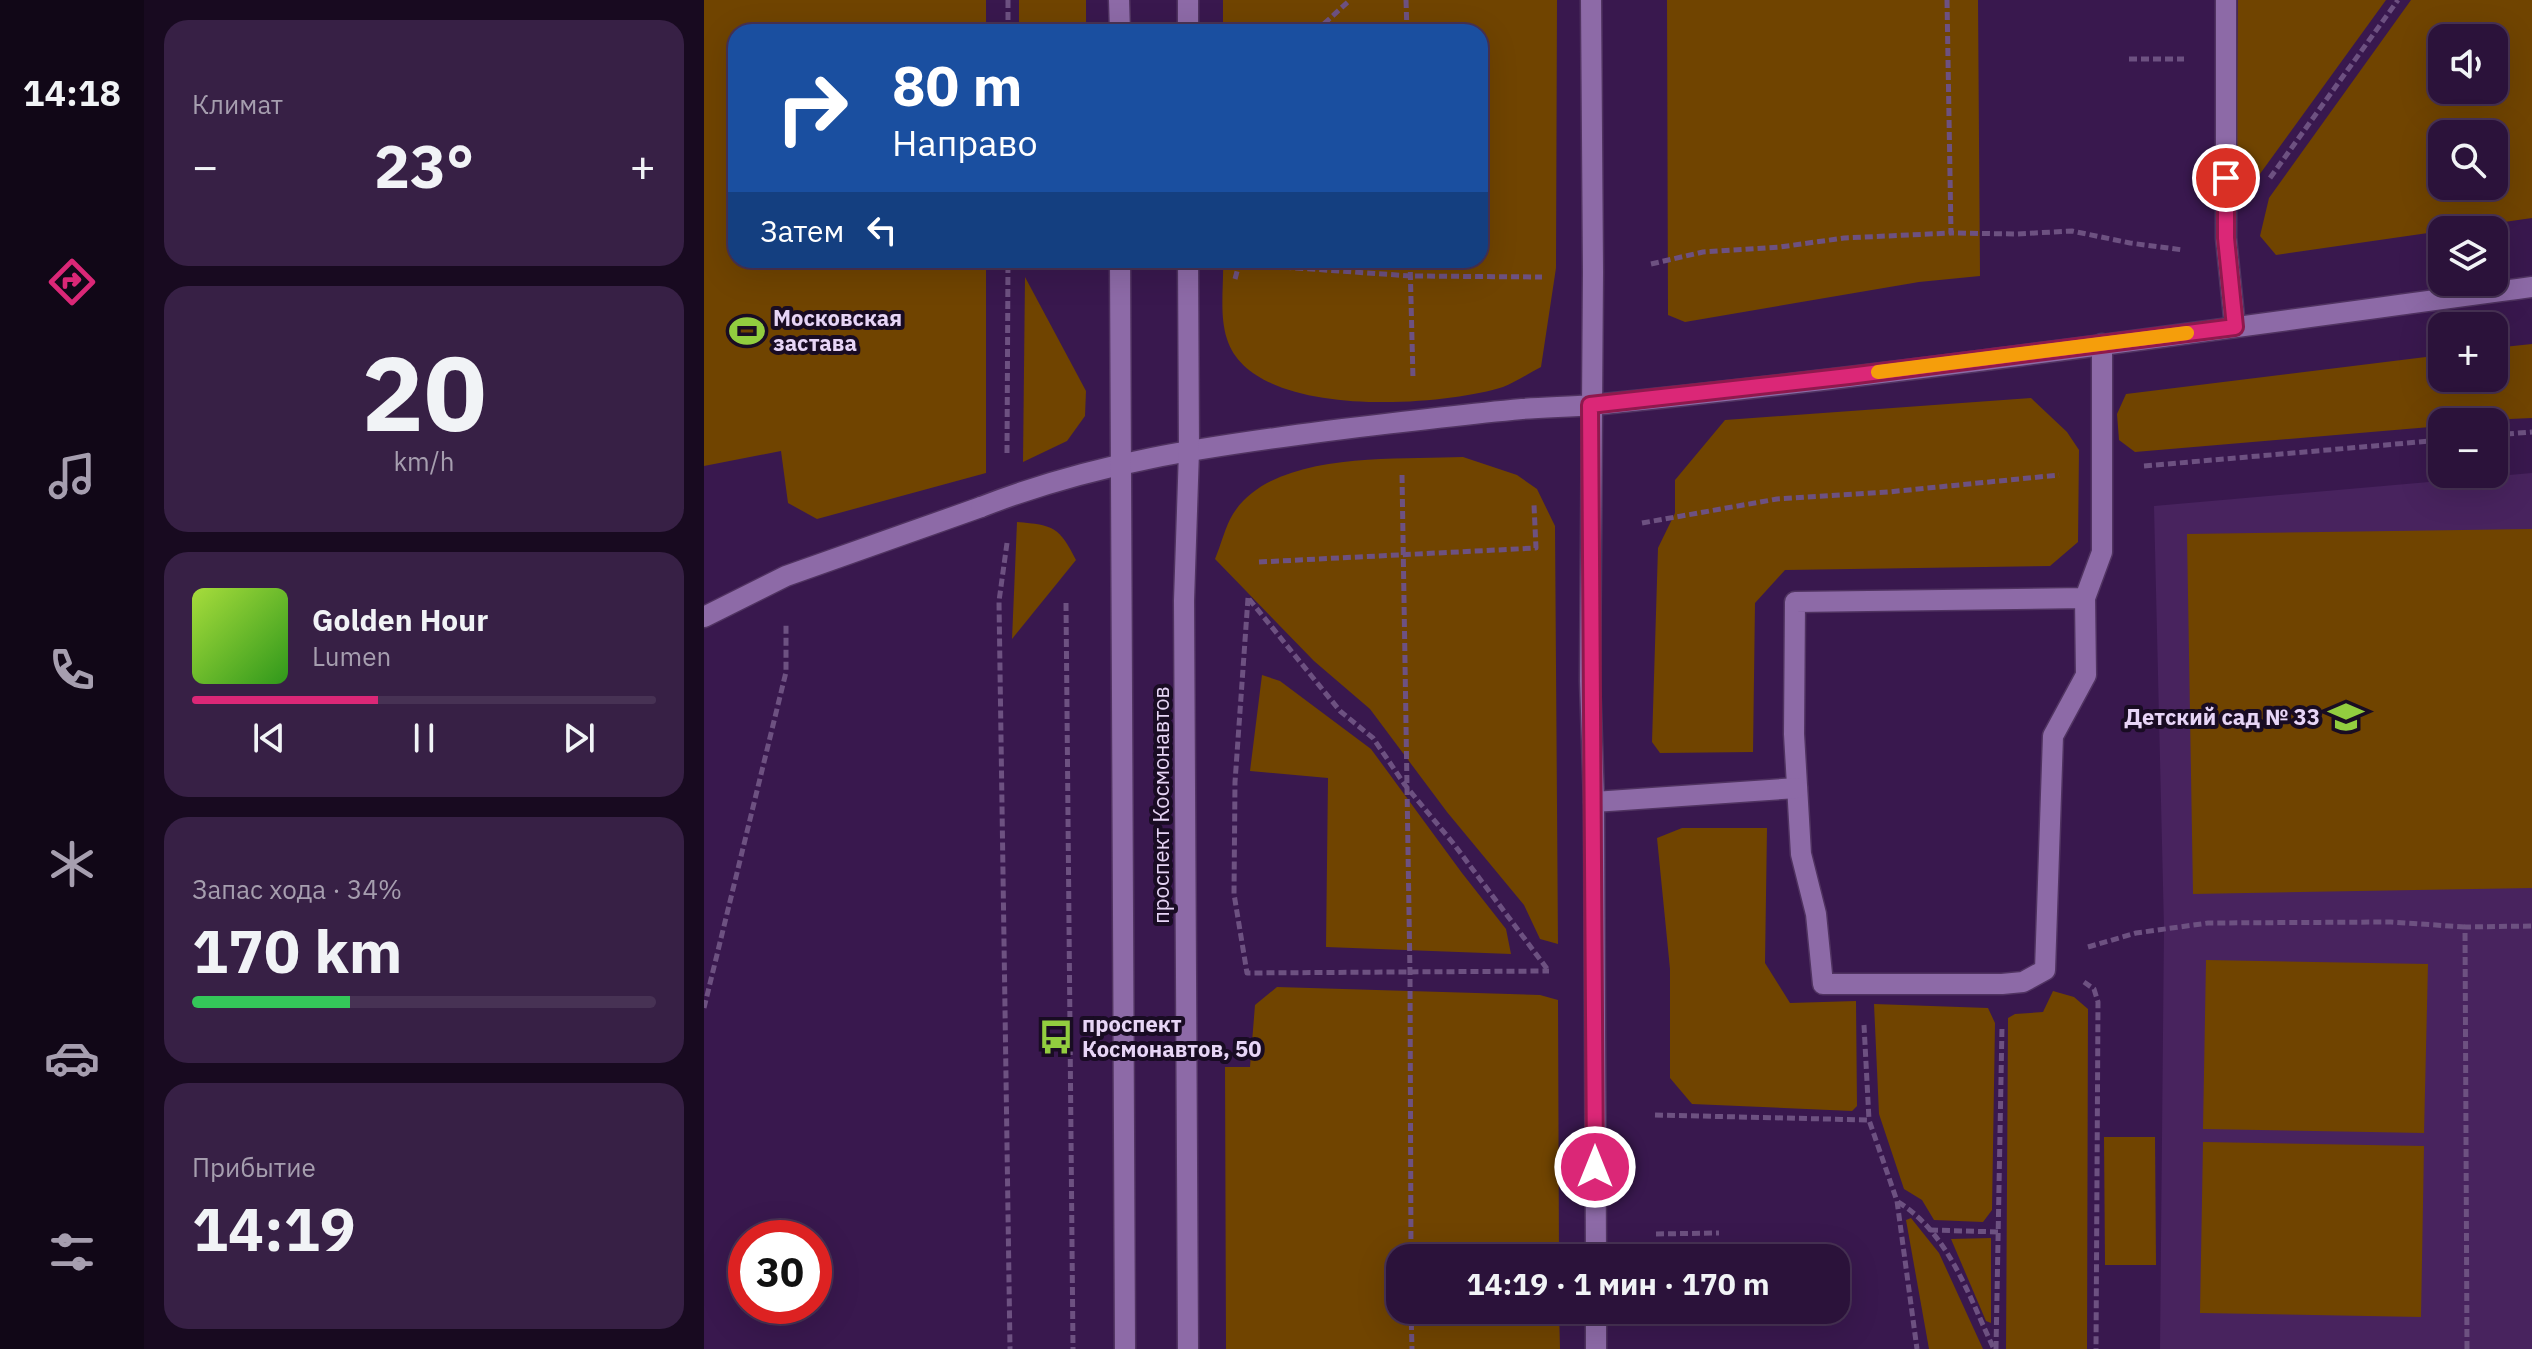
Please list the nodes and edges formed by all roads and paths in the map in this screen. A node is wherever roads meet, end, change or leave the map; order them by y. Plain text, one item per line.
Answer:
1 (1008, 0) edge
2 (1119, 0) edge
3 (1188, 0) edge
4 (1350, 0) edge
5 (1406, 0) edge
6 (1591, 0) edge
7 (1947, 0) edge
8 (2226, 0) edge
9 (2398, 0) edge
10 (1008, 24) edge
11 (1120, 24) edge
12 (1188, 24) edge
13 (1324, 24) edge
14 (1407, 24) edge
15 (2226, 58) junction
16 (2129, 59) dead end
17 (1951, 233) junction
18 (2227, 247) junction
19 (1651, 264) dead end
20 (1008, 268) edge
21 (1120, 268) edge
22 (1188, 268) edge
23 (1238, 268) edge
24 (1296, 268) edge
25 (1410, 268) edge
26 (1411, 276) junction
27 (1542, 277) dead end
28 (2532, 287) edge
29 (1231, 291) dead end
30 (2235, 327) junction
31 (2102, 344) junction
32 (1413, 389) dead end
33 (1590, 405) junction
34 (2532, 432) edge
35 (2508, 434) edge
36 (2428, 441) edge
37 (1189, 451) junction
38 (1122, 462) junction
39 (2102, 470) junction
40 (1402, 475) dead end
41 (1010, 496) junction
42 (1534, 505) dead end
43 (1642, 523) dead end
44 (1404, 555) junction
45 (1259, 562) dead end
46 (786, 576) junction
47 (2085, 598) junction
48 (1066, 603) dead end
49 (704, 617) edge
50 (1405, 785) junction
51 (1797, 788) junction
52 (1594, 802) junction
53 (2532, 926) edge
54 (2465, 927) junction
55 (2045, 970) junction
56 (1410, 974) junction
57 (1862, 984) junction
58 (2002, 984) junction
59 (704, 1008) edge
60 (1655, 1115) dead end
61 (1869, 1120) junction
62 (1897, 1201) junction
63 (1929, 1230) junction
64 (1999, 1232) junction
65 (1719, 1233) dead end
66 (1656, 1234) dead end
67 (1411, 1244) edge
68 (1596, 1244) edge
69 (1411, 1324) edge
70 (1596, 1324) edge
71 (1010, 1349) edge
72 (1073, 1349) edge
73 (1125, 1349) edge
74 (1188, 1349) edge
75 (1412, 1349) edge
76 (1596, 1349) edge
77 (1917, 1349) edge
78 (1995, 1349) edge
79 (2096, 1349) edge
80 (2467, 1349) edge

1 - 10 path
2 - 11 street
3 - 12 street
4 - 13 path
5 - 14 path
6 - 33 street
7 - 17 path
8 - 15 street
9 - 18 path
15 - 16 path
15 - 18 street
17 - 18 path
17 - 19 path
18 - 30 street
20 - 41 path
21 - 38 street, проспект Космонавтов
22 - 37 street, проспект Космонавтов
23 - 29 path
24 - 26 path
25 - 26 path
26 - 27 path
26 - 32 path
28 - 30 street
30 - 31 street
31 - 33 street
31 - 39 street
33 - 37 street
33 - 52 street
34 - 35 path
36 - 39 path
37 - 38 street
37 - 74 street, проспект Космонавтов
38 - 41 street
38 - 73 street, проспект Космонавтов
39 - 43 path
39 - 47 street
40 - 44 path
41 - 46 street
41 - 71 path
42 - 44 path
44 - 45 path
44 - 50 path
46 - 49 street
46 - 59 path
47 - 51 street
47 - 55 street
48 - 72 path
50 - 56 path
50 - 56 path
50 - 56 path
51 - 52 street
51 - 57 street
52 - 68 street
53 - 54 path
54 - 55 path
54 - 80 path
55 - 58 street
55 - 79 path
56 - 67 path
57 - 58 street
57 - 61 path
58 - 64 path
60 - 61 path
61 - 62 path
62 - 63 path
62 - 77 path
63 - 64 path
63 - 78 path
64 - 78 path
65 - 66 path
69 - 75 path
70 - 76 street

